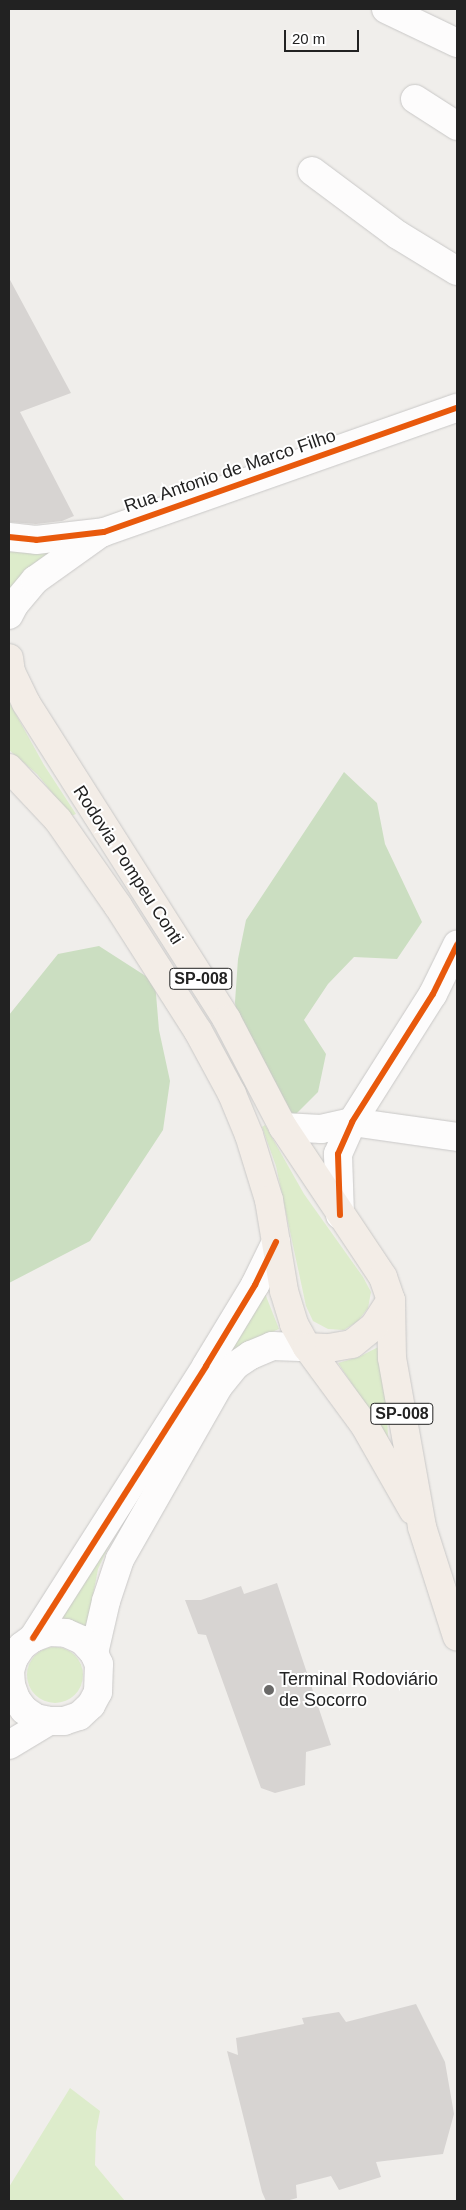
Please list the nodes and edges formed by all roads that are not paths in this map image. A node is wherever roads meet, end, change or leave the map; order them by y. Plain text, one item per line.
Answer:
1 (386, 9) edge
2 (457, 43) edge
3 (415, 99) dead end
4 (457, 126) edge
5 (312, 171) dead end
6 (457, 271) edge
7 (457, 408) edge
8 (104, 532) junction
9 (9, 536) edge
10 (9, 615) edge
11 (9, 658) edge
12 (9, 768) edge
13 (457, 945) edge
14 (352, 1122) junction
15 (283, 1127) junction
16 (457, 1137) edge
17 (340, 1215) junction
18 (276, 1242) junction
19 (391, 1300) junction
20 (307, 1347) junction
21 (422, 1527) junction
22 (457, 1637) edge
23 (33, 1638) junction
24 (94, 1653) junction
25 (10, 1673) edge
26 (49, 1721) junction
27 (9, 1746) edge

1 - 2 street
3 - 4 street
5 - 6 street
7 - 8 street, Rua Antonio de Marco Filho
8 - 9 street, Rua Antonio de Marco Filho
8 - 10 street, Rua Antonio de Marco Filho
11 - 15 main road, Rodovia Pompeu Conti / SP-008
12 - 18 main road, Rodovia Pompeu Conti / SP-008
13 - 14 street
14 - 15 street
14 - 16 street
14 - 17 street
15 - 17 main road, Rodovia Pompeu Conti / SP-008
17 - 19 main road, Rodovia Pompeu Conti / SP-008
18 - 20 main road, Rodovia Pompeu Conti / SP-008
18 - 23 street
19 - 20 main road
19 - 21 main road, SP-008
20 - 21 main road, SP-008
20 - 24 street
21 - 22 main road, SP-008
23 - 24 street
23 - 25 street
24 - 26 street
25 - 26 street
26 - 27 street

